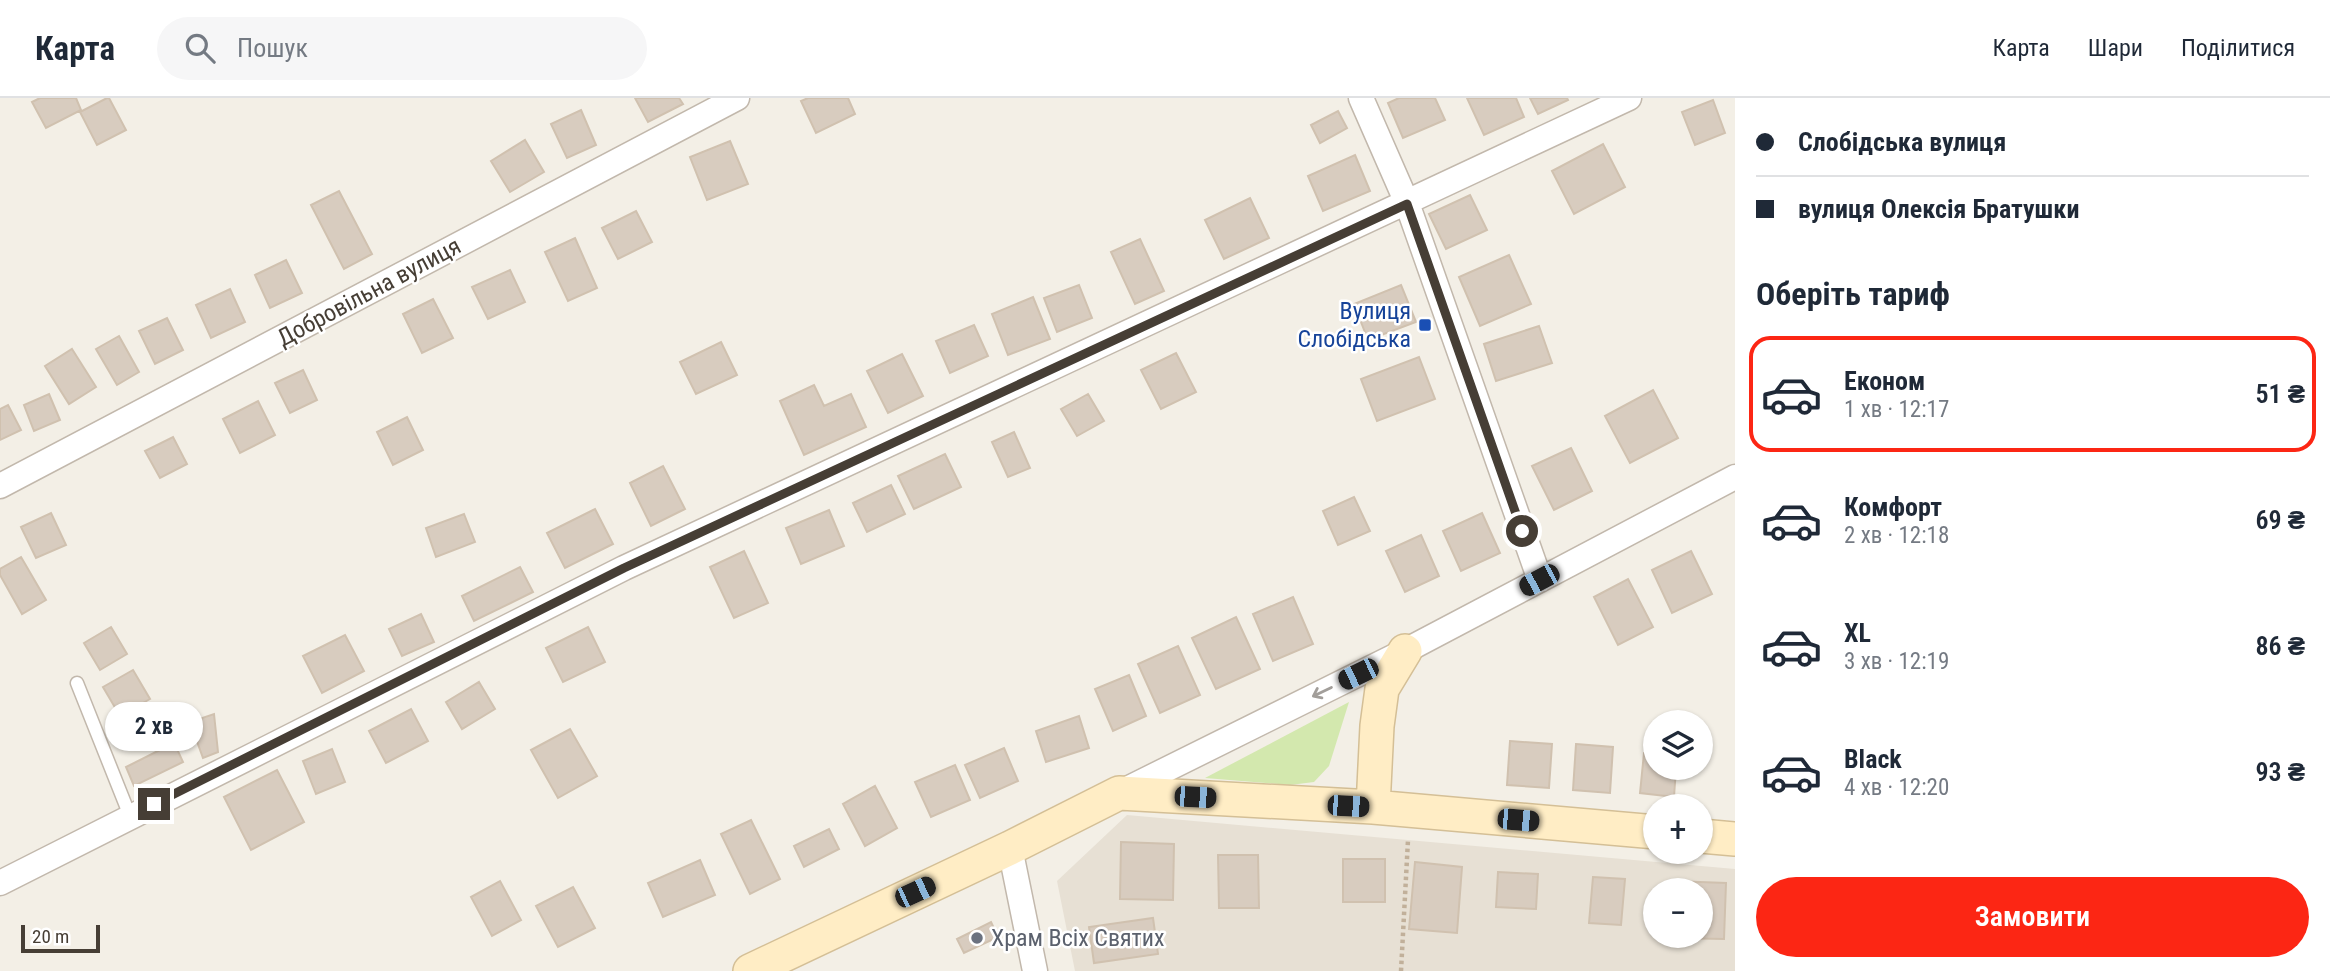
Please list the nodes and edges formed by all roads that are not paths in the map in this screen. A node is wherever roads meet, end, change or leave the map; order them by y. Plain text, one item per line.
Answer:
1 (737, 98) edge
2 (1361, 98) edge
3 (1629, 98) edge
4 (1407, 204) junction
5 (1735, 477) edge
6 (0, 486) edge
7 (1539, 580) junction
8 (1405, 651) junction
9 (77, 683) dead end
10 (1119, 793) junction
11 (1373, 807) junction
12 (130, 816) junction
13 (1643, 831) edge
14 (1713, 837) edge
15 (1735, 839) edge
16 (1010, 848) junction
17 (0, 883) edge
18 (750, 971) edge
19 (1035, 971) edge

1 - 6 street, Добровільна вулиця
2 - 4 street
3 - 4 street
4 - 7 street
4 - 12 street
5 - 7 street
7 - 8 street
8 -> 10 street
8 - 11 main road
9 - 12 lane
10 - 11 main road
10 - 16 main road
11 - 13 main road
12 - 17 street
14 - 15 main road
16 - 18 main road
16 - 19 street

